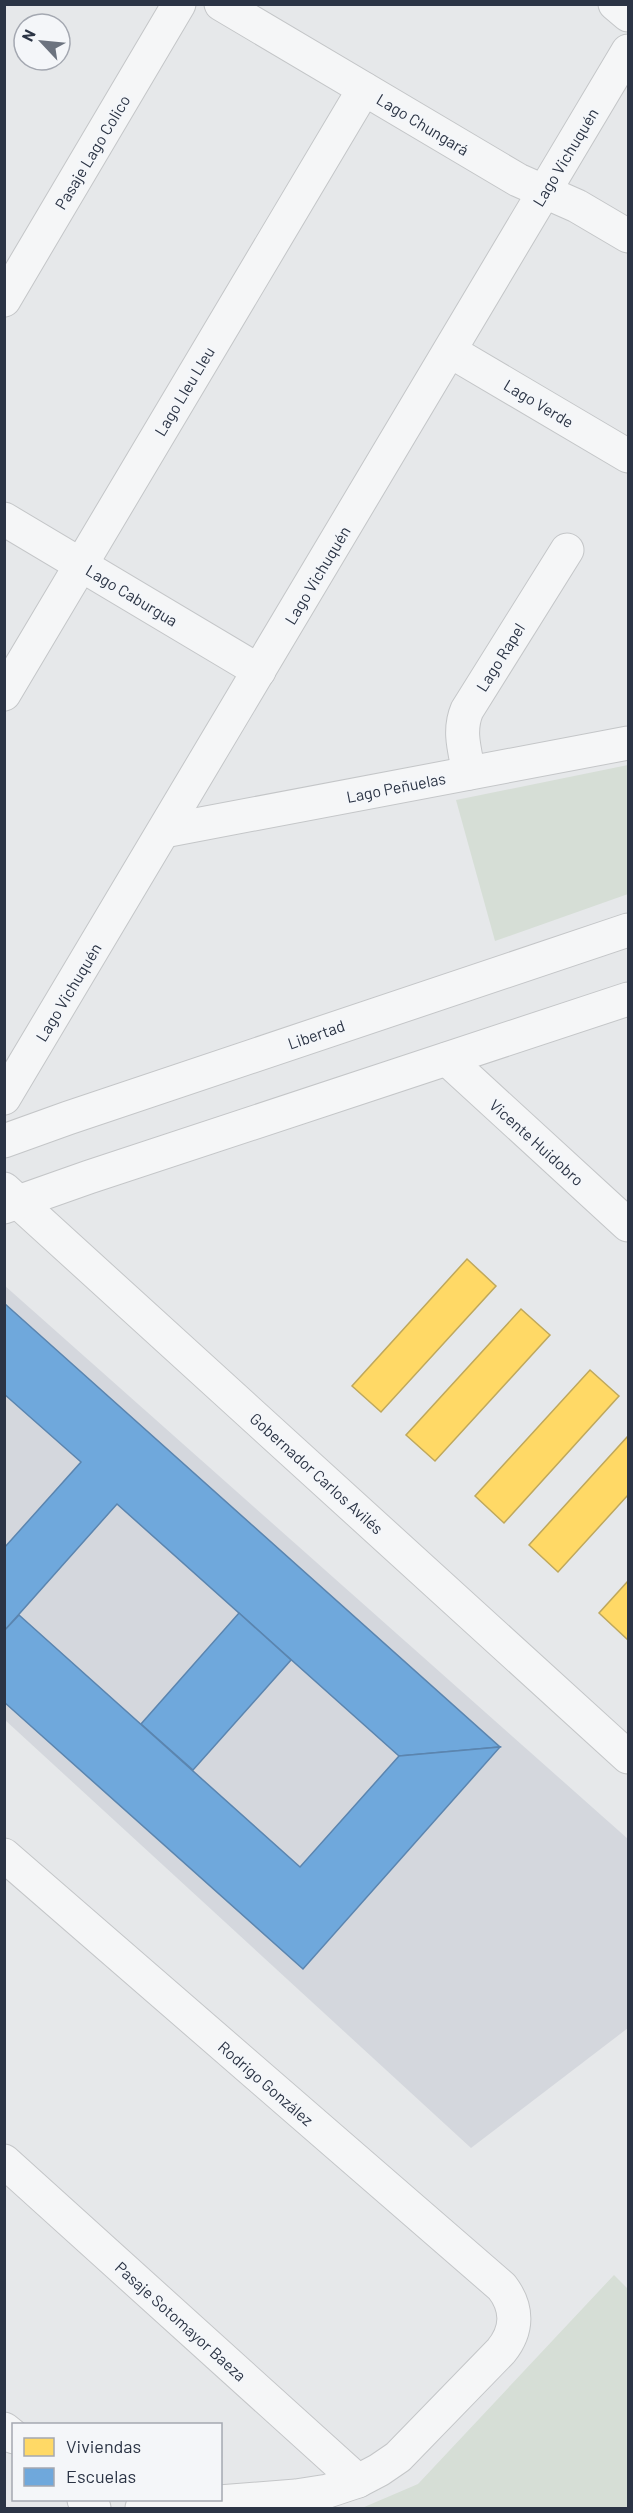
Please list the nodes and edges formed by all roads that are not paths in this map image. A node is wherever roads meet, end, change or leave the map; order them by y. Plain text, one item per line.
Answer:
1 (179, 4) edge
2 (222, 4) edge
3 (615, 4) edge
4 (628, 15) edge
5 (628, 51) edge
6 (364, 88) junction
7 (545, 192) junction
8 (628, 236) edge
9 (4, 300) edge
10 (450, 351) junction
11 (628, 456) edge
12 (4, 519) edge
13 (567, 550) dead end
14 (81, 565) junction
15 (259, 671) junction
16 (4, 694) edge
17 (628, 742) edge
18 (469, 773) junction
19 (164, 831) junction
20 (628, 930) edge
21 (628, 999) edge
22 (447, 1059) junction
23 (4, 1098) edge
24 (4, 1141) edge
25 (9, 1199) edge
26 (628, 1225) edge
27 (628, 1757) edge
28 (7, 1862) edge
29 (4, 2161) edge
30 (358, 2481) junction
31 (142, 2508) edge

1 - 9 street, Pasaje Lago Colico
2 - 6 street, Lago Chungará
3 - 4 street
5 - 7 street, Lago Vichuquén
6 - 7 street, Lago Chungará
6 - 14 street, Lago Lleu Lleu
7 - 8 street, Lago Chungará
7 - 10 street, Lago Vichuquén
10 - 11 street, Lago Verde
10 - 15 street, Lago Vichuquén
12 - 14 street, Lago Caburgua
13 - 18 street, Lago Rapel
14 - 15 street, Lago Caburgua
14 - 16 street, Lago Lleu Lleu
15 - 19 street, Lago Vichuquén
17 - 18 street, Lago Peñuelas
18 - 19 street, Lago Peñuelas
19 - 23 street, Lago Vichuquén
20 - 24 street, Libertad
21 - 22 street
22 - 25 street
22 - 26 street, Vicente Huidobro
25 - 27 street, Gobernador Carlos Avilés
28 - 30 street, Rodrigo González
29 - 30 street, Pasaje Sotomayor Baeza
30 - 31 street

